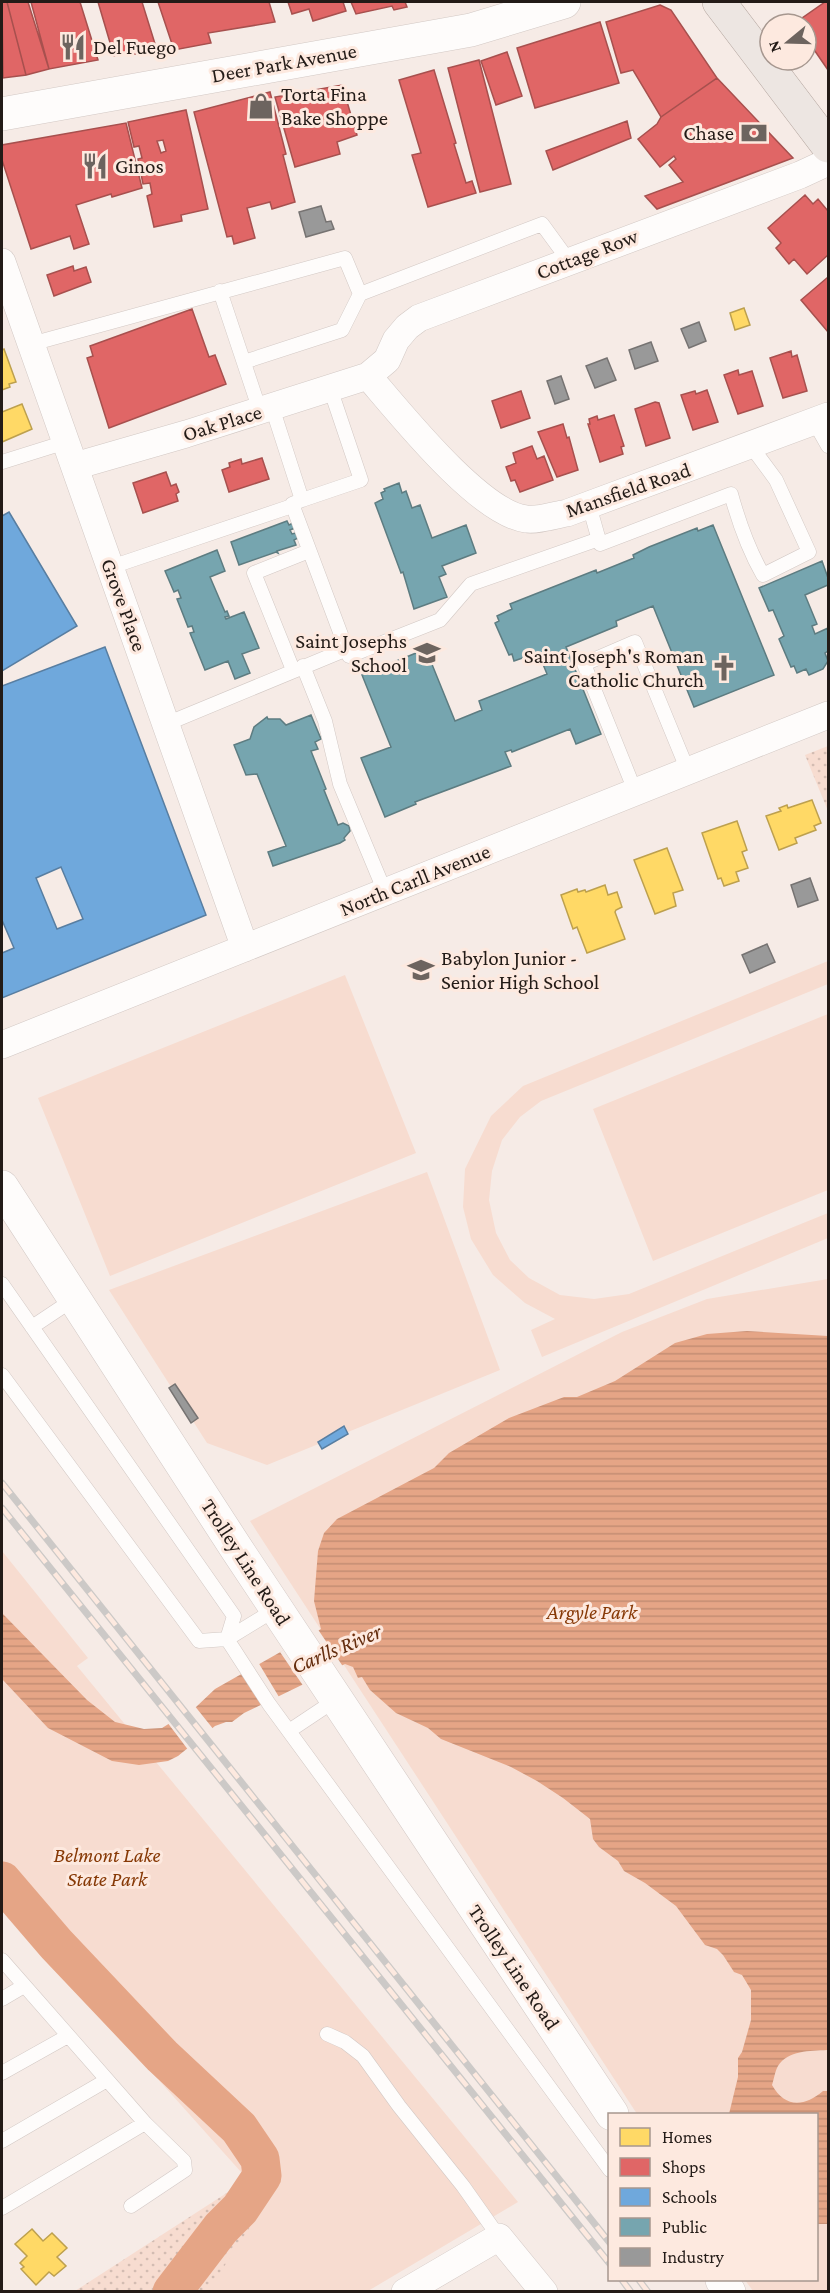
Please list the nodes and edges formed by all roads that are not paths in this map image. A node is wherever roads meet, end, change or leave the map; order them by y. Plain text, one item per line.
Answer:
1 (564, 2) edge
2 (719, 2) edge
3 (2, 114) edge
4 (828, 146) edge
5 (828, 162) edge
6 (569, 261) junction
7 (2, 262) edge
8 (220, 291) junction
9 (360, 294) junction
10 (31, 344) junction
11 (244, 362) junction
12 (368, 376) junction
13 (330, 388) junction
14 (266, 409) junction
15 (822, 419) edge
16 (751, 446) junction
17 (828, 446) edge
18 (70, 454) junction
19 (2, 462) edge
20 (297, 503) junction
21 (589, 505) junction
22 (599, 539) junction
23 (309, 550) junction
24 (111, 567) junction
25 (347, 649) junction
26 (298, 668) junction
27 (828, 715) edge
28 (166, 724) junction
29 (688, 771) junction
30 (635, 791) junction
31 (385, 892) junction
32 (245, 948) junction
33 (2, 1045) edge
34 (2, 1187) edge
35 (2, 1284) edge
36 (74, 1299) junction
37 (32, 1327) junction
38 (2, 1375) edge
39 (277, 1609) junction
40 (227, 1639) junction
41 (331, 1690) junction
42 (289, 1731) junction
43 (2, 1960) edge
44 (24, 1986) junction
45 (2, 2000) edge
46 (327, 2034) dead end
47 (68, 2036) junction
48 (2, 2073) edge
49 (107, 2080) junction
50 (611, 2113) edge
51 (145, 2123) junction
52 (2, 2140) edge
53 (608, 2169) edge
54 (131, 2205) dead end
55 (2, 2208) edge
56 (500, 2237) junction
57 (405, 2292) edge
58 (544, 2292) edge

1 - 3 main road, Deer Park Avenue
2 - 4 main road
5 - 6 street, Cottage Row
6 - 9 lane
6 - 12 street, Cottage Row
7 - 10 street, Grove Place
8 - 9 lane
8 - 10 lane
8 - 11 lane
9 - 11 lane
10 - 18 street, Grove Place
11 - 14 lane
12 - 13 street, Oak Place
12 - 21 street, Mansfield Road
13 - 14 street, Oak Place
13 - 20 lane
14 - 18 street, Oak Place
14 - 20 lane
15 - 16 street, Mansfield Road
15 - 17 lane
16 - 21 street, Mansfield Road
16 - 22 lane
18 - 19 lane
18 - 24 street, Grove Place
20 - 23 lane
20 - 24 lane
21 - 22 lane
22 - 25 lane
23 - 25 lane
23 - 26 lane
24 - 28 street, Grove Place
25 - 26 lane
26 - 28 lane
26 - 31 lane
27 - 29 street, North Carll Avenue
28 - 32 street, Grove Place
29 - 30 street, North Carll Avenue
29 - 30 lane
30 - 31 street, North Carll Avenue
31 - 32 street, North Carll Avenue
32 - 33 street, North Carll Avenue
34 - 36 main road, Trolley Line Road
35 - 37 lane
36 - 37 lane
36 - 39 main road, Trolley Line Road
37 - 40 lane
38 - 40 lane
39 - 40 lane
39 - 41 main road, Trolley Line Road
40 - 42 lane
41 - 42 lane
41 - 50 main road, Trolley Line Road
42 - 53 lane
43 - 44 lane
44 - 45 lane
44 - 47 lane
46 - 56 lane
47 - 48 lane
47 - 49 lane
49 - 51 lane
49 - 52 lane
51 - 54 lane
51 - 55 lane
56 - 57 street
56 - 58 street

